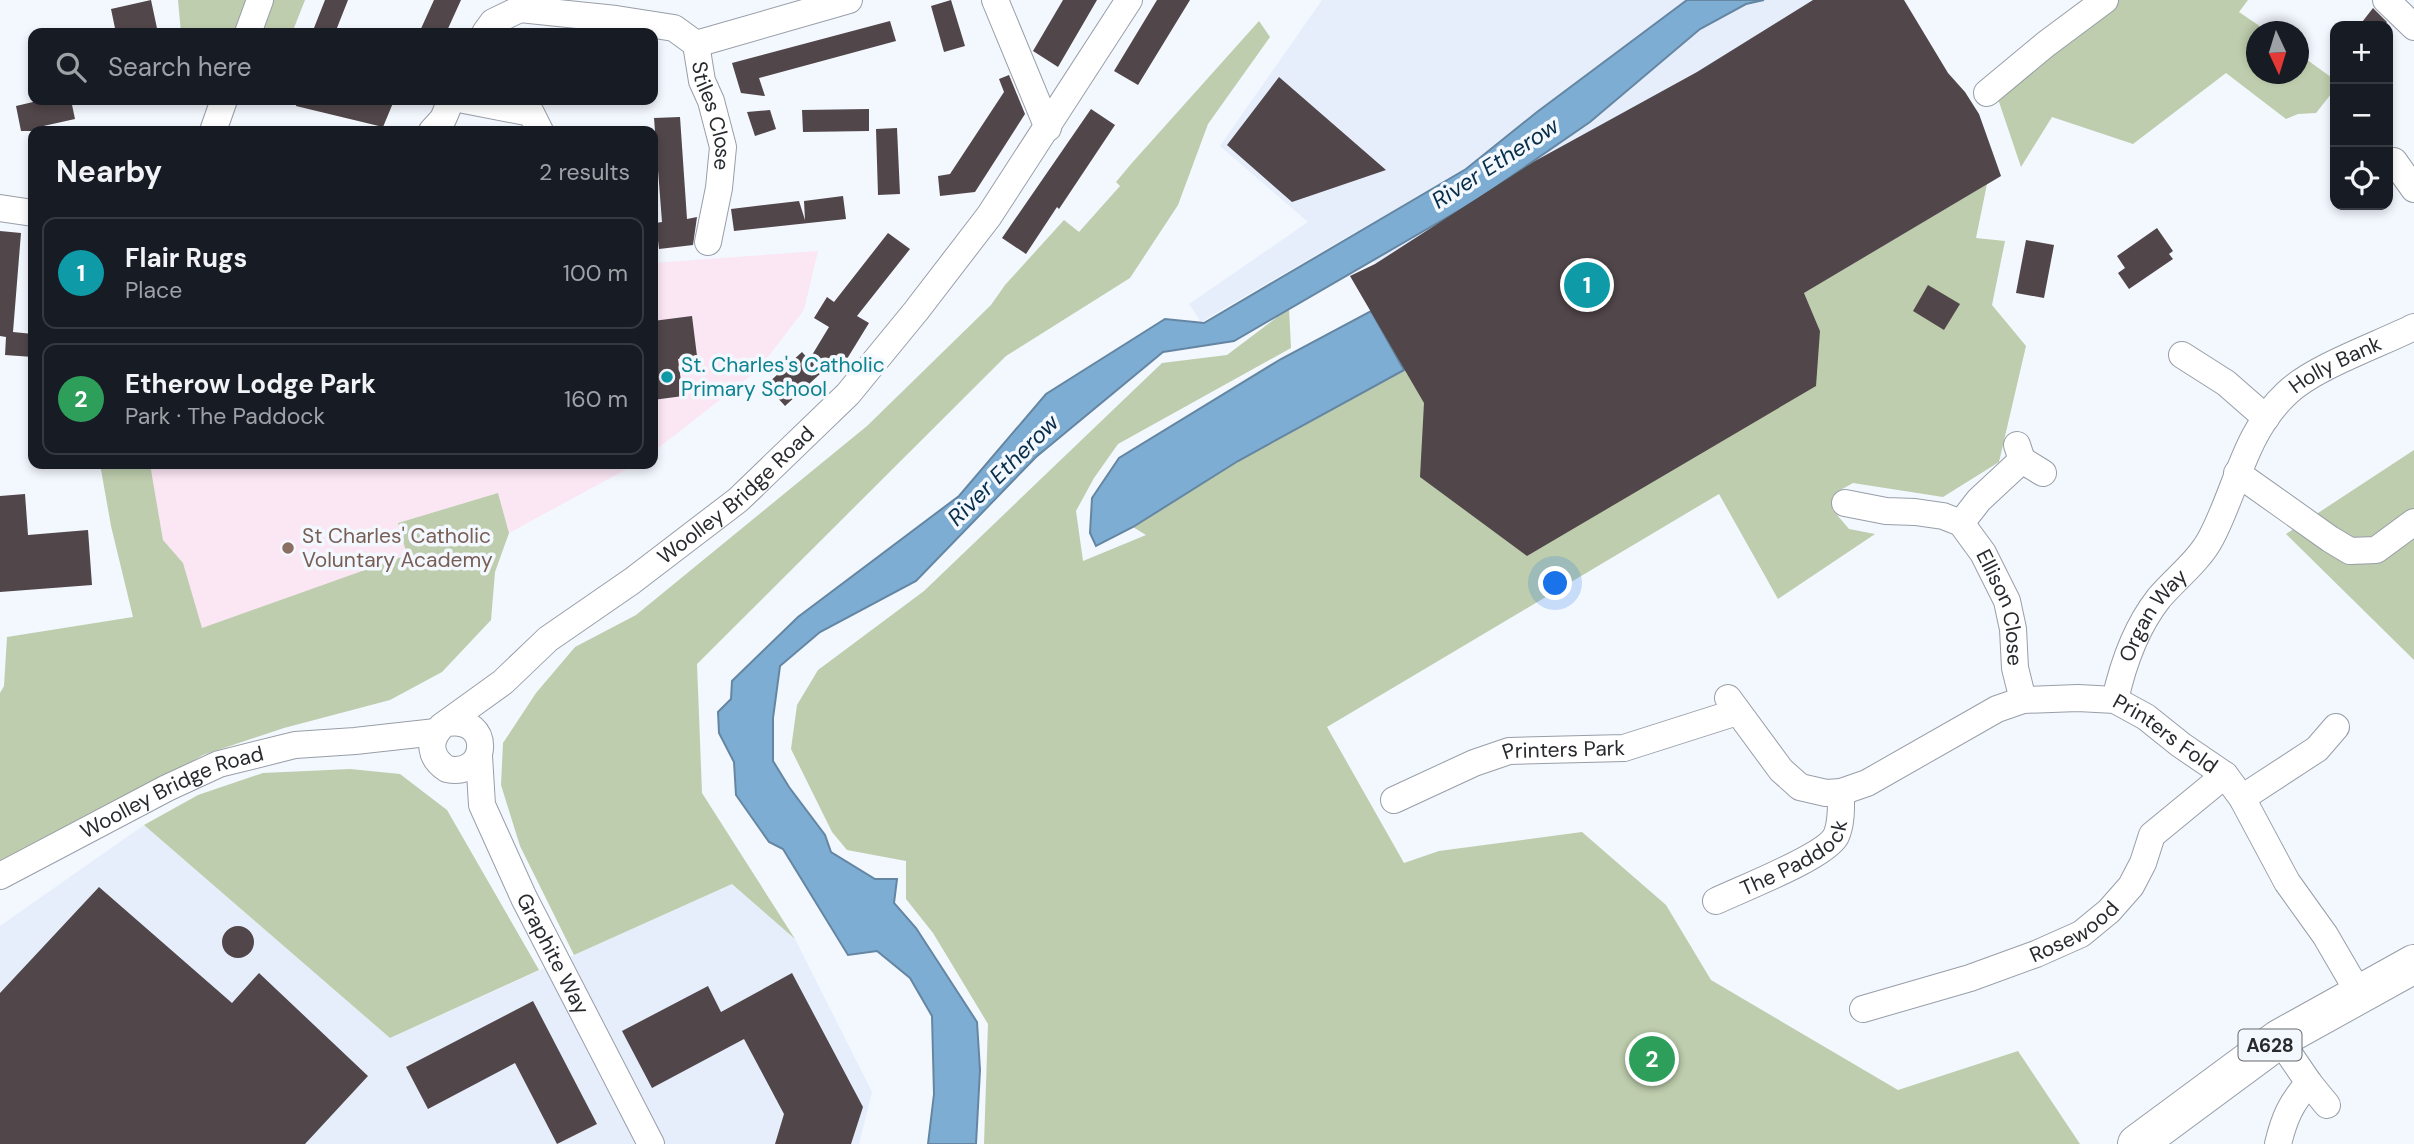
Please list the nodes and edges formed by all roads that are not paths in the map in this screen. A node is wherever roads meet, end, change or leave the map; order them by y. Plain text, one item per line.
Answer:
1 (260, 0) edge
2 (849, 0) edge
3 (995, 0) edge
4 (1129, 0) edge
5 (2105, 0) edge
6 (2386, 0) edge
7 (2414, 27) edge
8 (250, 28) edge
9 (489, 28) edge
10 (696, 44) junction
11 (1987, 93) dead end
12 (222, 105) edge
13 (449, 105) edge
14 (490, 105) edge
15 (215, 126) edge
16 (437, 126) edge
17 (538, 126) edge
18 (1048, 128) junction
19 (2394, 161) dead end
20 (2414, 189) edge
21 (0, 208) edge
22 (28, 213) edge
23 (708, 242) dead end
24 (2414, 327) edge
25 (2182, 355) dead end
26 (2266, 418) junction
27 (2027, 459) dead end
28 (2237, 473) junction
29 (1845, 503) dead end
30 (2414, 522) edge
31 (1961, 523) junction
32 (2210, 540) joint
33 (503, 682) junction
34 (2023, 700) junction
35 (2115, 700) junction
36 (2336, 727) dead end
37 (441, 745) junction
38 (479, 747) junction
39 (2225, 775) junction
40 (1867, 783) joint
41 (1841, 792) junction
42 (2242, 798) junction
43 (1394, 800) dead end
44 (482, 805) junction
45 (0, 876) edge
46 (1716, 901) dead end
47 (2414, 964) edge
48 (2360, 995) junction
49 (1863, 1009) dead end
50 (2279, 1039) junction
51 (2309, 1083) junction
52 (2328, 1105) dead end
53 (2156, 1138) edge
54 (651, 1144) edge
55 (2278, 1144) edge

1 - 8 street
2 - 10 street
3 - 18 street
4 - 18 street, Woolley Bridge Road
5 - 11 street
6 - 7 street
9 - 10 street
10 - 23 street, Stiles Close
12 - 15 street
13 - 16 street
14 - 17 street
18 - 33 street, Woolley Bridge Road
19 - 20 street
21 - 22 street
24 - 26 street, Holly Bank
25 - 26 street
26 - 28 street, Holly Bank
27 - 31 street
28 - 30 street
28 - 32 street, Holly Bank
29 - 31 street
31 - 34 street, Ellison Close
32 - 35 street, Organ Way
33 - 37 street, Woolley Bridge Road
33 - 38 street, Woolley Bridge Road
34 - 35 street, Printers Fold
34 - 40 street, Printers Fold
35 - 39 street, Printers Fold
36 - 42 street
37 - 38 street
37 - 38 street
37 - 44 street
37 - 45 street, Woolley Bridge Road
38 - 44 street, Graphite Way
39 - 42 street, Printers Fold
39 - 49 street, Rosewood
40 - 41 street, Printers Park
41 - 43 street, Printers Park
41 - 46 street, The Paddock
42 - 48 street, Printers Fold
44 - 54 street, Graphite Way
47 - 48 highway, A628
48 - 50 highway, A628
50 - 51 street
50 - 53 highway, A628
51 - 52 street
51 - 55 street

